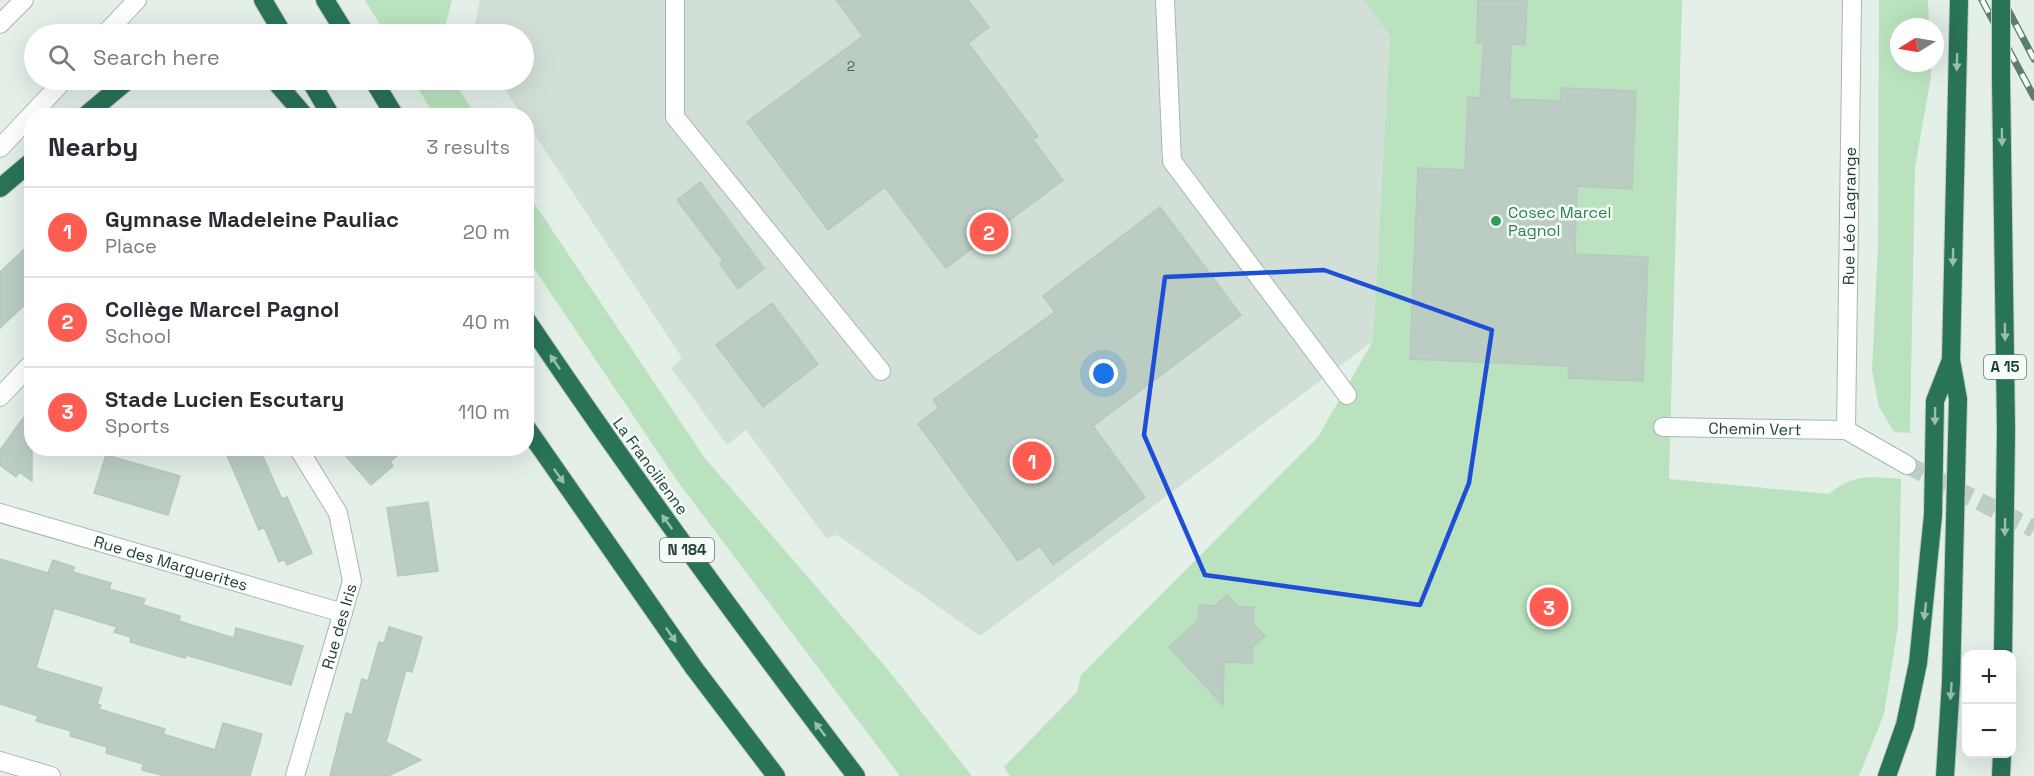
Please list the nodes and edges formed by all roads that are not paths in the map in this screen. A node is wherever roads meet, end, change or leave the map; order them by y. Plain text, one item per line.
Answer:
1 (24, 0) edge
2 (137, 0) edge
3 (263, 0) edge
4 (325, 0) edge
5 (675, 0) edge
6 (1165, 0) edge
7 (1852, 0) edge
8 (2001, 0) edge
9 (1959, 2) edge
10 (0, 24) edge
11 (114, 24) edge
12 (278, 24) edge
13 (340, 24) edge
14 (55, 90) edge
15 (116, 90) edge
16 (283, 90) edge
17 (316, 90) edge
18 (379, 90) edge
19 (38, 108) edge
20 (95, 108) edge
21 (298, 108) edge
22 (326, 108) edge
23 (390, 108) edge
24 (24, 122) edge
25 (0, 148) edge
26 (24, 168) edge
27 (0, 188) edge
28 (534, 331) edge
29 (1951, 360) junction
30 (881, 371) dead end
31 (24, 372) edge
32 (1347, 395) dead end
33 (0, 397) edge
34 (1663, 427) dead end
35 (1846, 430) junction
36 (534, 438) edge
37 (303, 456) edge
38 (1907, 465) tunnel mouth
39 (0, 513) edge
40 (343, 613) junction
41 (2003, 650) edge
42 (2002, 758) edge
43 (0, 761) edge
44 (51, 776) edge
45 (295, 776) edge
46 (776, 776) edge
47 (856, 776) edge
48 (1887, 776) edge
49 (1945, 776) edge
50 (2001, 776) edge

1 - 10 street
2 - 11 street
3 - 12 highway
4 - 13 highway
5 - 30 street
6 - 32 street
7 - 35 street, Rue Léo Lagrange
8 -> 41 highway, A 15, bridge
9 -> 29 highway
14 - 19 street
15 - 20 highway
16 - 21 highway
17 - 22 highway
18 - 23 highway
24 - 25 street
26 - 27 highway
47 -> 28 highway, La Francilienne / N 184
29 -> 48 highway
29 -> 49 highway
31 - 33 street
34 - 35 street, Chemin Vert
35 - 38 street
36 -> 46 highway
37 - 40 street, Rue des Iris
39 - 40 street, Rue des Marguerites
40 - 45 street, Rue des Iris
42 - 50 highway
43 - 44 street

